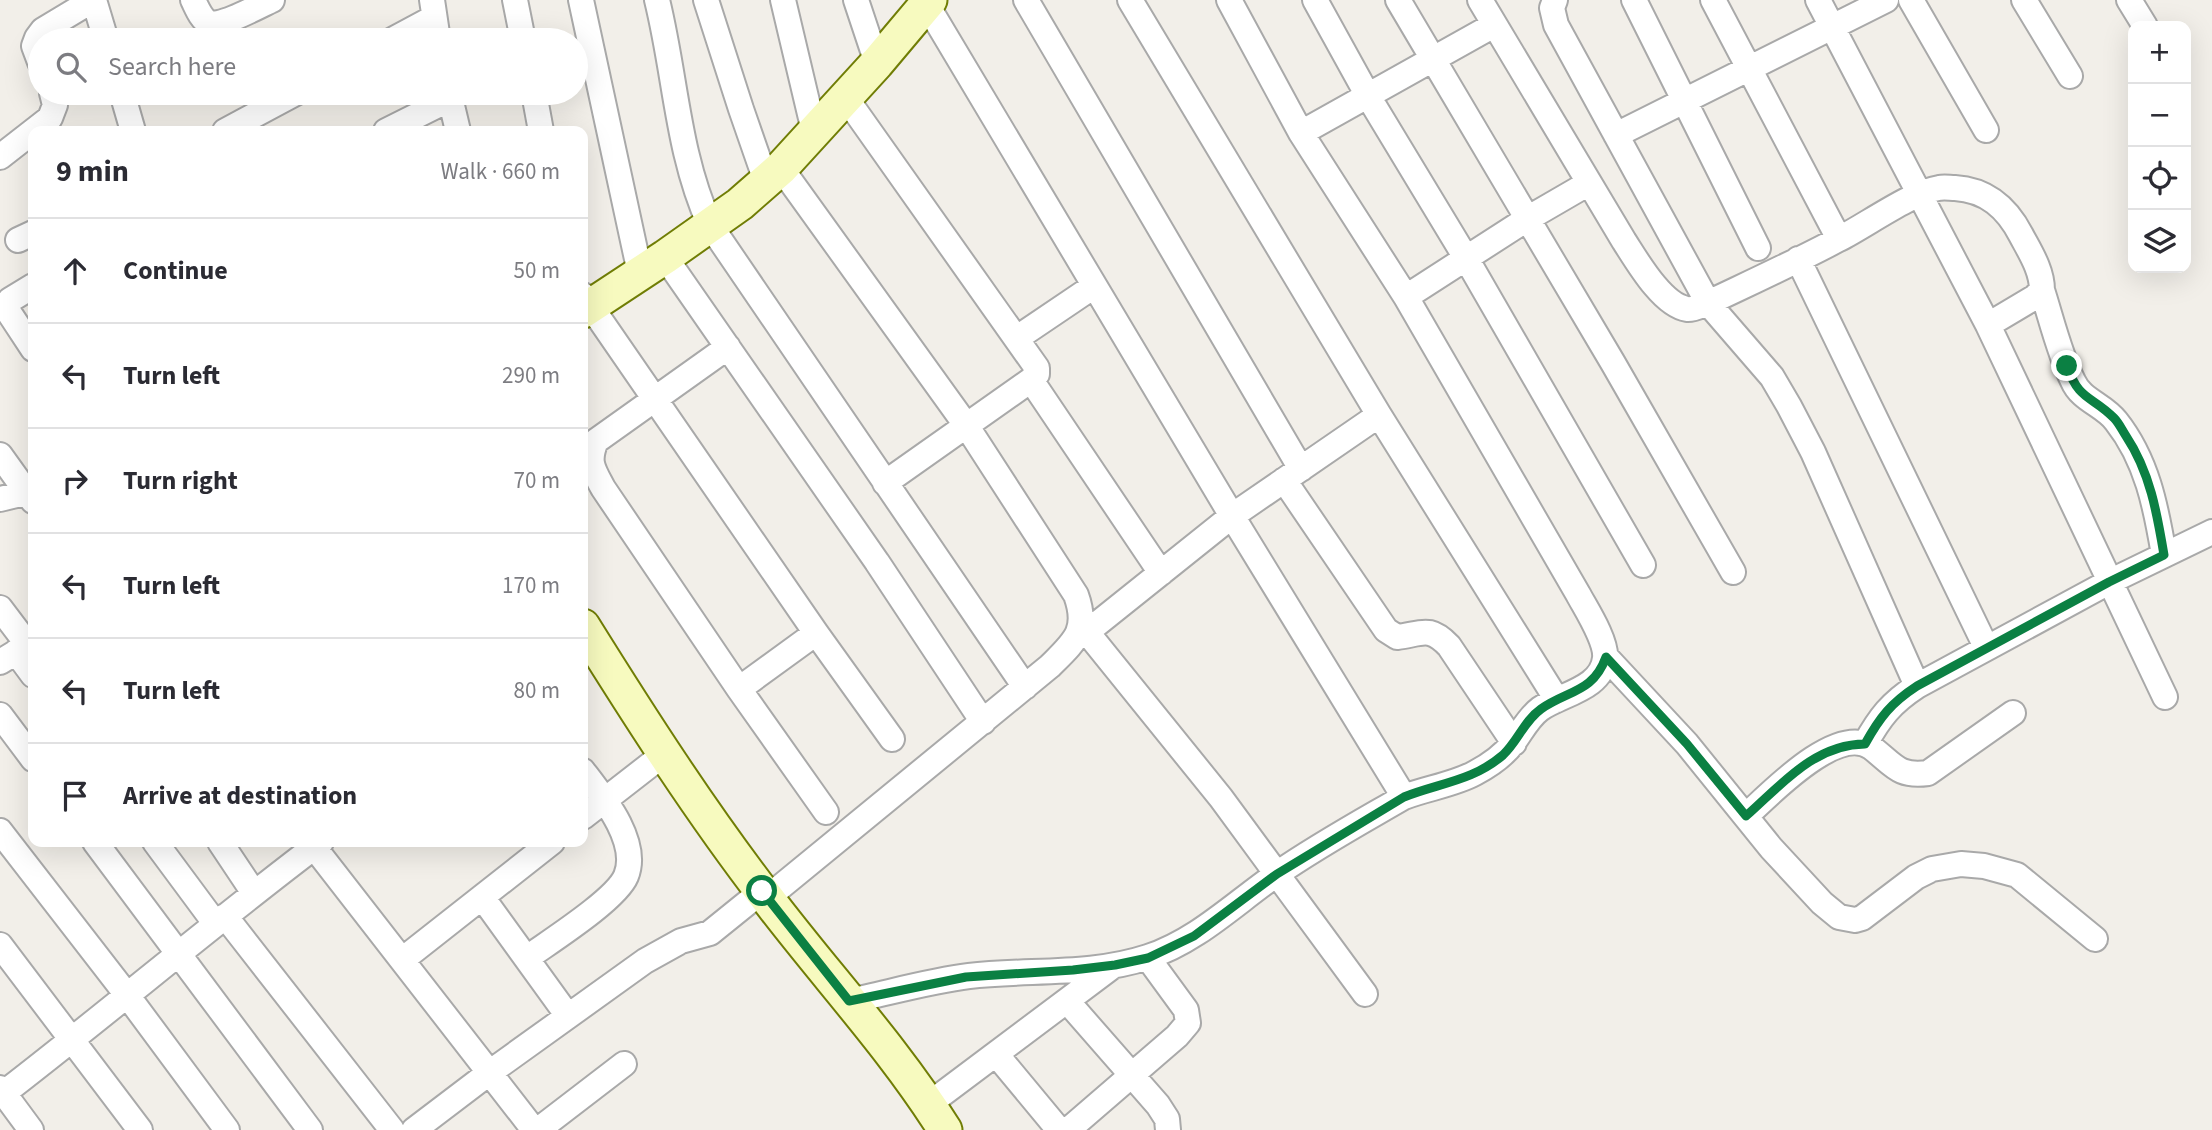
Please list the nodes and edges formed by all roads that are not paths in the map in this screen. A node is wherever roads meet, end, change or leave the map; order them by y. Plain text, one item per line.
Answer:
1 (94, 0) edge
2 (193, 0) edge
3 (272, 0) edge
4 (515, 0) edge
5 (581, 0) edge
6 (657, 0) edge
7 (706, 0) edge
8 (783, 0) edge
9 (856, 0) edge
10 (1026, 0) edge
11 (1130, 0) edge
12 (1229, 0) edge
13 (1314, 0) edge
14 (1398, 0) edge
15 (1480, 0) edge
16 (1555, 0) edge
17 (1634, 0) edge
18 (1713, 0) edge
19 (1818, 0) edge
20 (1886, 0) edge
21 (1912, 0) edge
22 (2024, 0) edge
23 (2129, 0) edge
24 (927, 2) edge
25 (434, 19) edge
26 (2142, 21) edge
27 (1494, 24) junction
28 (1833, 27) junction
29 (48, 28) edge
30 (102, 28) edge
31 (416, 28) edge
32 (521, 28) edge
33 (1432, 59) junction
34 (877, 63) junction
35 (1749, 68) junction
36 (2070, 76) dead end
37 (1368, 96) junction
38 (846, 98) junction
39 (1686, 100) junction
40 (55, 105) edge
41 (125, 105) edge
42 (274, 105) edge
43 (433, 105) edge
44 (451, 105) edge
45 (536, 105) edge
46 (40, 126) edge
47 (132, 126) edge
48 (234, 126) edge
49 (395, 126) edge
50 (457, 126) edge
51 (540, 126) edge
52 (1986, 130) dead end
53 (814, 131) junction
54 (1301, 133) junction
55 (28, 135) edge
56 (1616, 135) junction
57 (0, 157) edge
58 (774, 174) junction
59 (1589, 183) junction
60 (1920, 194) junction
61 (1527, 219) junction
62 (710, 225) junction
63 (1839, 239) junction
64 (1758, 248) dead end
65 (1466, 258) junction
66 (1798, 259) junction
67 (653, 265) junction
68 (1094, 286) junction
69 (28, 289) edge
70 (2042, 290) junction
71 (1406, 297) junction
72 (588, 303) edge
73 (1708, 303) junction
74 (588, 307) edge
75 (1988, 325) junction
76 (1017, 338) junction
77 (28, 341) edge
78 (728, 347) junction
79 (1031, 380) junction
80 (655, 398) junction
81 (1379, 415) junction
82 (966, 425) junction
83 (0, 455) edge
84 (1292, 475) junction
85 (885, 483) junction
86 (28, 490) edge
87 (28, 496) edge
88 (0, 499) edge
89 (1232, 516) junction
90 (2212, 532) edge
91 (2164, 555) junction
92 (1643, 565) dead end
93 (1733, 572) dead end
94 (1161, 573) junction
95 (2109, 582) junction
96 (0, 608) edge
97 (1084, 629) junction
98 (816, 633) junction
99 (588, 643) edge
100 (1986, 647) junction
101 (19, 650) edge
102 (1606, 657) junction
103 (28, 666) edge
104 (1917, 686) junction
105 (1025, 687) junction
106 (739, 689) junction
107 (2165, 697) dead end
108 (1557, 700) junction
109 (2013, 713) dead end
110 (0, 715) edge
111 (983, 722) junction
112 (892, 738) dead end
113 (1514, 743) junction
114 (1865, 744) junction
115 (28, 753) edge
116 (664, 754) junction
117 (588, 778) edge
118 (1404, 797) junction
119 (605, 800) junction
120 (588, 813) edge
121 (826, 813) dead end
122 (1746, 816) junction
123 (0, 831) edge
124 (99, 847) edge
125 (159, 847) edge
126 (223, 847) edge
127 (307, 847) edge
128 (309, 847) edge
129 (546, 847) edge
130 (1277, 874) junction
131 (254, 893) junction
132 (764, 895) junction
133 (482, 897) junction
134 (220, 919) junction
135 (2095, 939) dead end
136 (0, 945) edge
137 (178, 953) junction
138 (527, 958) junction
139 (1148, 958) junction
140 (402, 960) junction
141 (1115, 965) junction
142 (1365, 994) dead end
143 (127, 995) junction
144 (849, 1001) junction
145 (1067, 1001) junction
146 (568, 1016) junction
147 (72, 1041) junction
148 (996, 1054) junction
149 (624, 1064) dead end
150 (489, 1073) junction
151 (1133, 1074) junction
152 (1, 1093) edge
153 (937, 1117) edge
154 (387, 1128) edge
155 (31, 1130) edge
156 (140, 1130) edge
157 (226, 1130) edge
158 (310, 1130) edge
159 (414, 1130) edge
160 (536, 1130) edge
161 (1059, 1130) edge
162 (1068, 1130) edge
163 (1168, 1130) edge

1 - 29 street
1 - 30 street
2 - 3 street
4 - 32 street
5 - 67 street
6 - 62 street
7 - 58 street
8 - 53 street
9 - 34 street
10 - 84 street
11 - 81 street
12 - 54 street
13 - 37 street
14 - 33 street
15 - 27 street
16 - 56 street
17 - 39 street
18 - 35 street
19 - 28 street
20 - 28 street
21 - 52 street
22 - 36 street
23 - 26 street
24 - 34 main road
24 - 68 street
25 - 31 street
27 - 33 street
27 - 59 street
28 - 35 street
28 - 60 street
33 - 37 street
33 - 61 street
34 - 38 main road
35 - 39 street
35 - 63 street
37 - 54 street
37 - 65 street
38 - 53 main road
38 - 76 street
39 - 56 street
39 - 64 street
40 - 46 street
41 - 47 street
42 - 48 street
43 - 49 street
44 - 50 street
45 - 51 street
53 - 58 main road
54 - 71 street
55 - 57 street
56 - 73 street
58 - 62 main road
58 - 82 street
59 - 61 street
59 - 73 street
60 - 63 street
60 - 70 street
60 - 75 street
61 - 65 street
61 - 93 street
62 - 67 main road
62 - 85 street
63 - 66 street
65 - 71 street
65 - 92 street
66 - 73 street
66 - 100 street
67 - 72 main road
67 - 78 street
68 - 76 street
68 - 89 street
69 - 77 street
70 - 75 street
70 - 91 street
71 - 102 street
73 - 104 street
74 - 80 street
75 - 95 street
76 - 79 street
78 - 80 street
78 - 111 street
79 - 82 street
79 - 94 street
80 - 98 street
80 - 106 street
81 - 84 street
81 - 108 street
82 - 85 street
82 - 97 street
83 - 86 street
84 - 89 street
84 - 113 street
85 - 105 street
87 - 88 street
89 - 94 street
89 - 118 street
90 - 91 street
91 - 95 street
94 - 97 street
95 - 100 street
95 - 107 street
96 - 101 street
97 - 105 street
97 - 130 street
98 - 106 street
98 - 112 street
99 - 116 main road
100 - 104 street
101 - 103 street
102 - 108 street
102 - 122 street
104 - 114 street
105 - 111 street
106 - 121 street
108 - 113 street
109 - 114 street
110 - 115 street
111 - 132 street
113 - 118 street
114 - 122 street
116 - 119 street
116 - 132 main road
117 - 119 street
118 - 130 street
119 - 120 street
119 - 138 street
122 - 135 street
123 - 143 street
124 - 137 street
125 - 134 street
126 - 131 street
127 - 131 street
128 - 140 street
129 - 133 street
130 - 139 street
130 - 142 street
131 - 134 street
132 - 144 main road
132 - 146 street
133 - 138 street
133 - 140 street
134 - 137 street
134 - 154 street
136 - 147 street
137 - 143 street
137 - 158 street
138 - 146 street
139 - 141 street
139 - 151 street
140 - 150 street
141 - 144 street
141 - 145 street
143 - 147 street
143 - 157 street
144 - 153 main road
145 - 148 street
145 - 151 street
146 - 150 street
147 - 152 street
147 - 156 street
148 - 153 street
148 - 161 street
149 - 160 street
150 - 159 street
150 - 160 street
151 - 162 street
151 - 163 street
152 - 155 street

